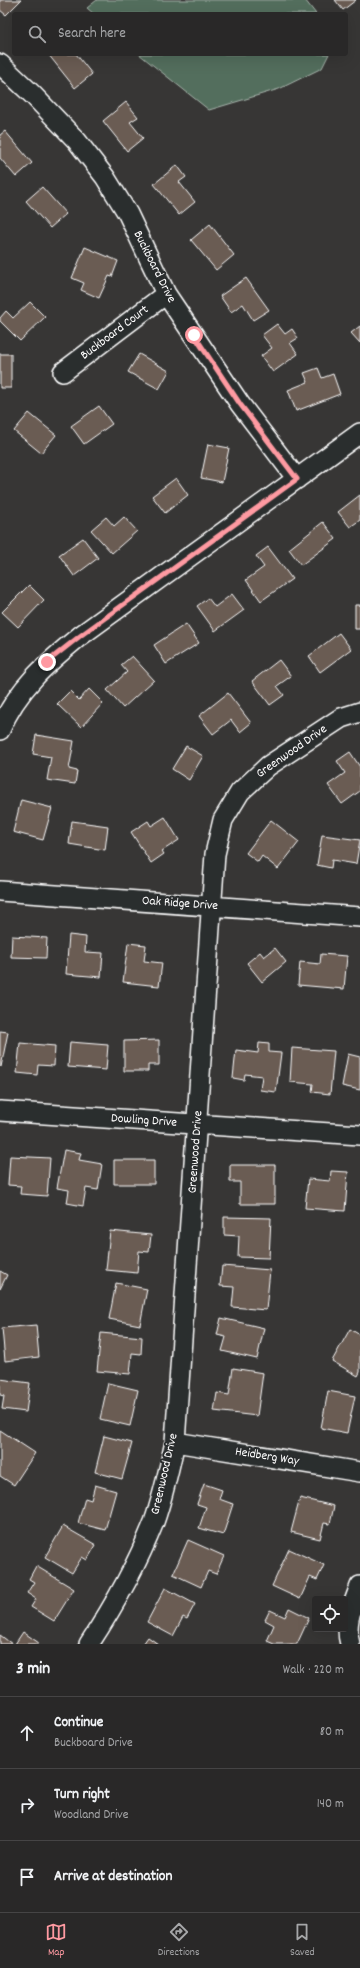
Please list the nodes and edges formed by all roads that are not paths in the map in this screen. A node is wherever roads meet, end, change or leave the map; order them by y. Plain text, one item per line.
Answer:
1 (0, 64) edge
2 (166, 294) junction
3 (63, 372) dead end
4 (360, 433) edge
5 (297, 479) junction
6 (360, 712) edge
7 (0, 730) edge
8 (0, 891) edge
9 (212, 906) junction
10 (360, 917) edge
11 (0, 1111) edge
12 (198, 1124) junction
13 (360, 1135) edge
14 (175, 1442) junction
15 (360, 1472) edge
16 (360, 1586) edge
17 (89, 1644) edge
18 (350, 1644) edge

1 - 2 street, Buckboard Drive
2 - 3 street, Buckboard Court
2 - 5 street, Buckboard Drive
4 - 5 street
5 - 7 street
6 - 9 street, Greenwood Drive
8 - 9 street, Oak Ridge Drive
9 - 10 street, Oak Ridge Drive
9 - 12 street, Greenwood Drive
11 - 12 street, Dowling Drive
12 - 13 street, Dowling Drive
12 - 14 street, Greenwood Drive
14 - 15 street, Heidberg Way
14 - 17 street, Greenwood Drive
16 - 18 street

